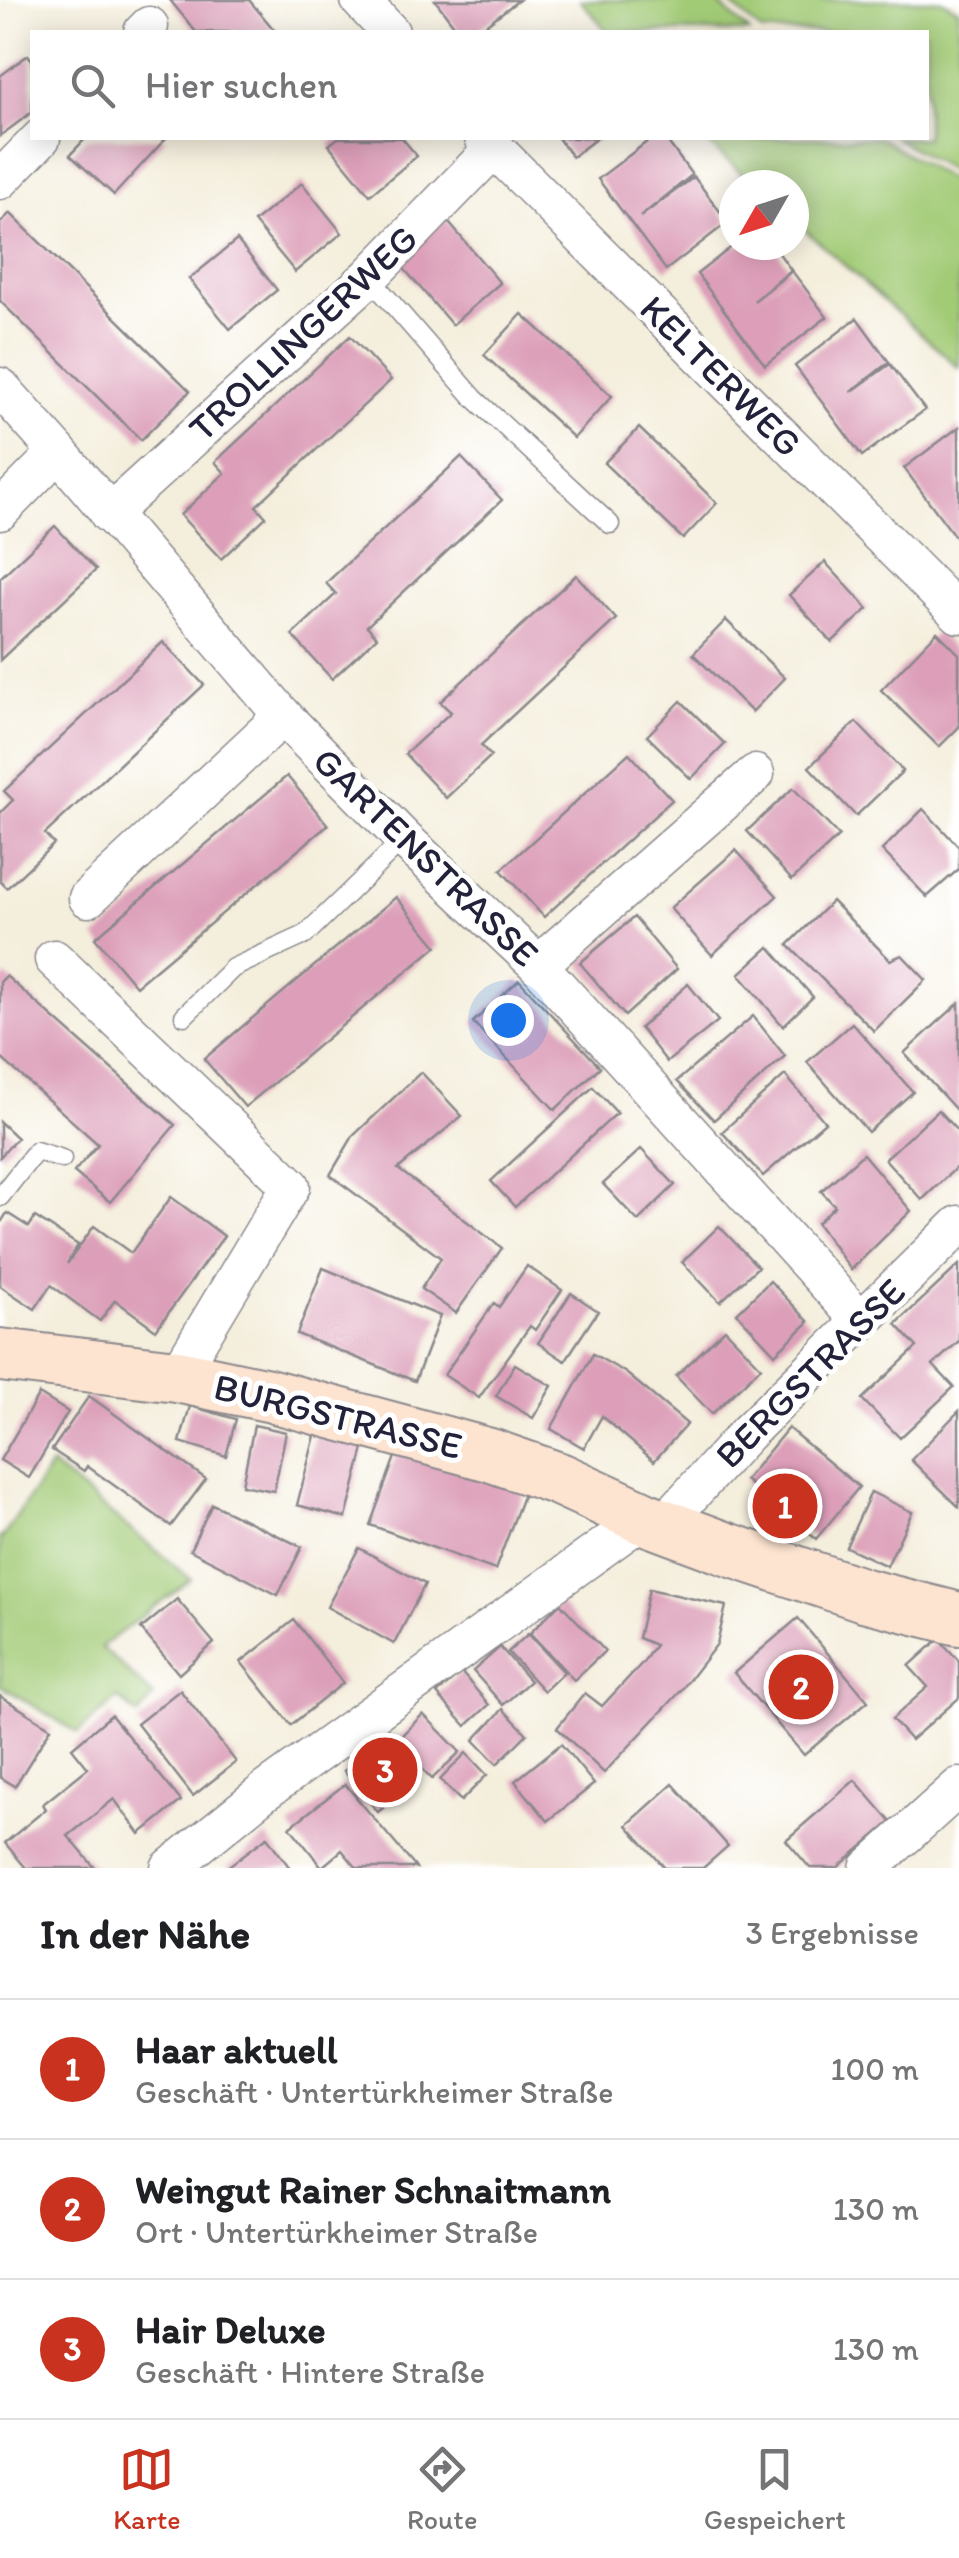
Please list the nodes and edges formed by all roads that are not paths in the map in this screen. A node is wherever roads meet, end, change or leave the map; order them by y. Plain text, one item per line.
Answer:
1 (360, 0) edge
2 (388, 30) edge
3 (39, 140) edge
4 (489, 143) edge
5 (0, 180) edge
6 (368, 276) junction
7 (0, 388) edge
8 (58, 452) junction
9 (0, 511) edge
10 (109, 514) junction
11 (610, 524) dead end
12 (959, 614) edge
13 (283, 716) junction
14 (755, 774) dead end
15 (404, 839) junction
16 (88, 898) dead end
17 (54, 959) dead end
18 (538, 965) junction
19 (184, 1016) dead end
20 (62, 1158) dead end
21 (0, 1196) edge
22 (959, 1225) edge
23 (860, 1320) junction
24 (0, 1355) edge
25 (177, 1376) junction
26 (654, 1521) junction
27 (959, 1619) edge
28 (959, 1787) edge
29 (170, 1868) edge
30 (869, 1868) edge

1 - 2 street
3 - 5 street
4 - 6 street, TROLLINGERWEG
4 - 12 street, KELTERWEG
6 - 10 street, TROLLINGERWEG
6 - 11 lane
7 - 8 street, GARTENSTRASSE
8 - 9 street
8 - 10 street, GARTENSTRASSE
10 - 13 street, GARTENSTRASSE
13 - 15 street, GARTENSTRASSE
13 - 16 street
14 - 18 street
15 - 18 street, GARTENSTRASSE
15 - 19 lane
17 - 25 street
18 - 23 street, GARTENSTRASSE
20 - 21 lane
22 - 23 street, BERGSTRASSE
23 - 26 street, BERGSTRASSE
24 - 25 main road, BURGSTRASSE
25 - 26 main road, BURGSTRASSE
26 - 27 main road, BURGSTRASSE
26 - 29 street, BERGSTRASSE
28 - 30 street

